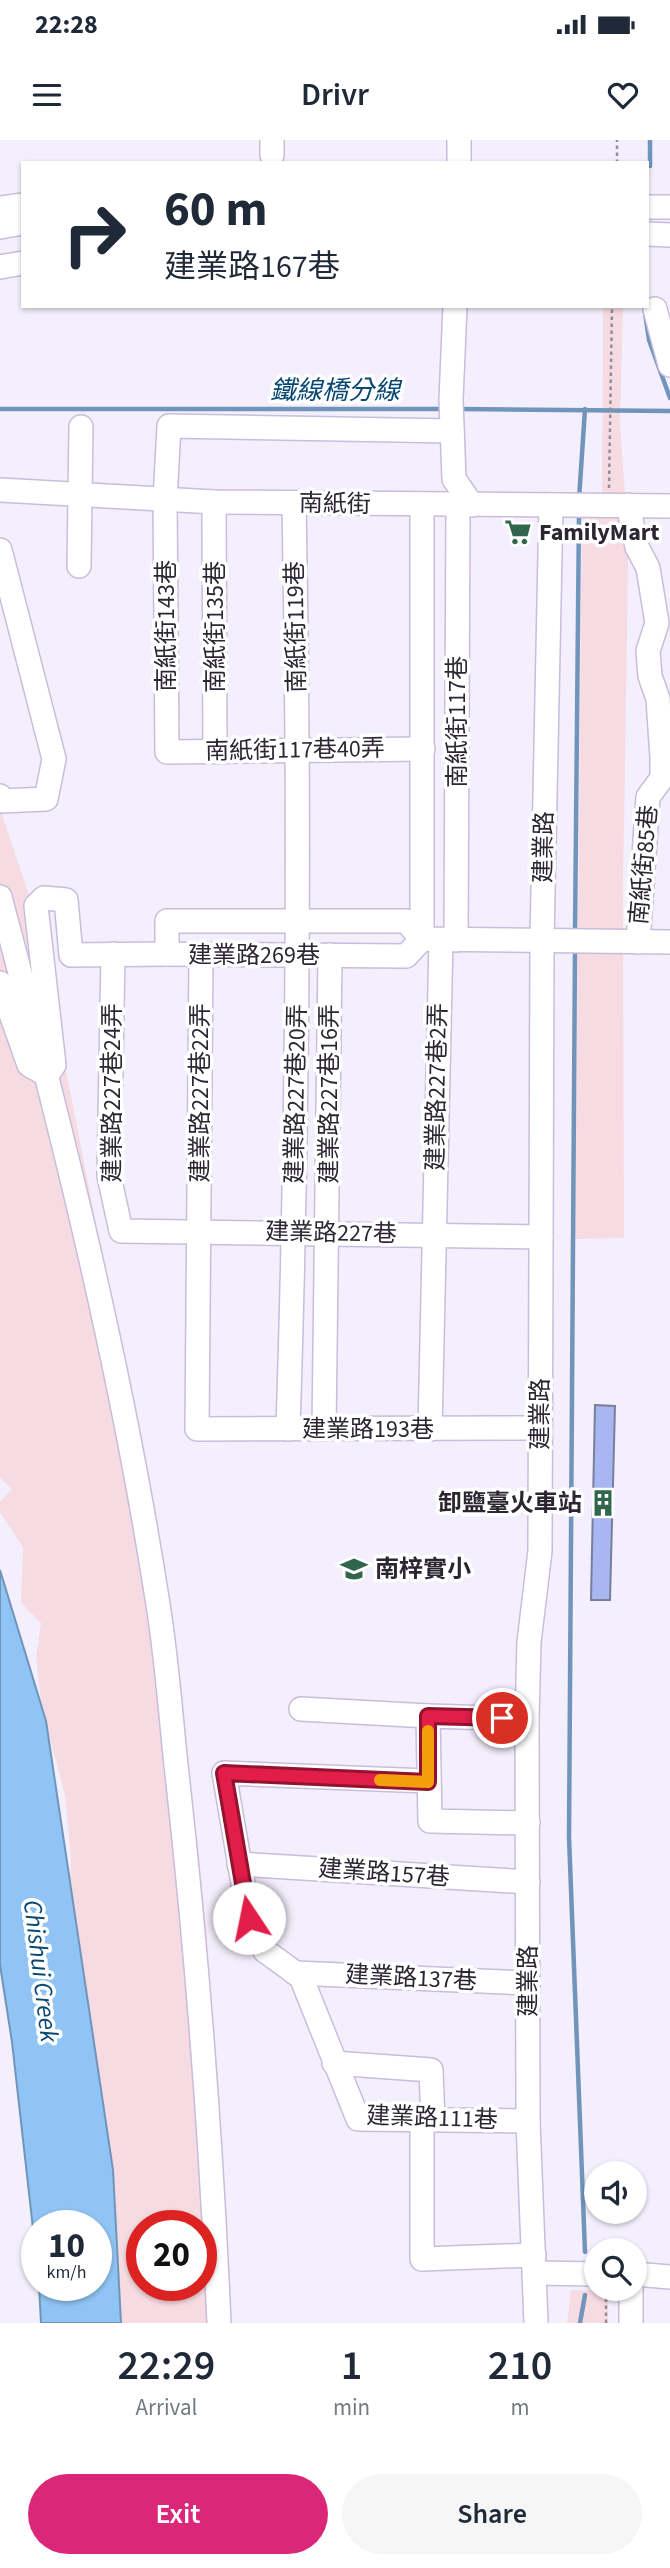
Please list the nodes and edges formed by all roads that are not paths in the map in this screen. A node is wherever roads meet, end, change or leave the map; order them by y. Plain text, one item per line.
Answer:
1 (459, 140) edge
2 (459, 161) edge
3 (21, 205) edge
4 (649, 207) edge
5 (0, 208) edge
6 (670, 208) edge
7 (21, 223) edge
8 (0, 227) edge
9 (649, 234) edge
10 (670, 235) edge
11 (21, 248) edge
12 (0, 252) edge
13 (21, 263) edge
14 (0, 267) edge
15 (456, 308) edge
16 (655, 309) dead end
17 (670, 365) edge
18 (81, 427) dead end
19 (452, 431) junction
20 (0, 490) edge
21 (80, 494) junction
22 (165, 500) junction
23 (214, 502) junction
24 (294, 503) junction
25 (422, 505) junction
26 (465, 505) junction
27 (551, 505) junction
28 (619, 505) junction
29 (670, 506) edge
30 (0, 550) edge
31 (79, 566) dead end
32 (666, 741) edge
33 (423, 749) junction
34 (299, 750) junction
35 (167, 751) joint
36 (215, 751) junction
37 (0, 796) edge
38 (0, 897) edge
39 (298, 921) junction
40 (440, 940) junction
41 (542, 940) junction
42 (638, 942) junction
43 (670, 943) edge
44 (113, 954) junction
45 (167, 954) junction
46 (201, 954) junction
47 (298, 955) junction
48 (330, 955) junction
49 (0, 983) edge
50 (47, 1075) junction
51 (121, 1231) joint
52 (200, 1231) junction
53 (295, 1233) junction
54 (328, 1233) junction
55 (433, 1234) junction
56 (541, 1237) junction
57 (540, 1428) junction
58 (197, 1429) joint
59 (288, 1429) junction
60 (324, 1429) junction
61 (430, 1429) junction
62 (301, 1709) dead end
63 (428, 1716) junction
64 (527, 1719) junction
65 (428, 1782) junction
66 (528, 1823) junction
67 (239, 1864) junction
68 (528, 1882) junction
69 (295, 1973) junction
70 (528, 1983) junction
71 (334, 2063) junction
72 (427, 2120) junction
73 (528, 2121) junction
74 (534, 2264) junction
75 (584, 2271) edge
76 (647, 2275) edge
77 (670, 2277) edge
78 (631, 2301) edge
79 (219, 2323) edge
80 (536, 2323) edge
81 (631, 2323) edge

1 - 2 street
3 - 5 street
4 - 6 street
7 - 8 street
9 - 10 street
11 - 12 street
13 - 14 street
15 - 19 street
16 - 17 street
18 - 21 street
19 - 22 street, 南紙街143巷
19 - 26 street
20 - 21 street, 南紙街
21 - 22 street, 南紙街
21 - 31 street
22 - 23 street, 南紙街
22 - 35 street, 南紙街143巷
23 - 24 street, 南紙街
23 - 36 street, 南紙街135巷
24 - 25 street, 南紙街
24 - 34 street, 南紙街119巷
25 - 26 street, 南紙街
25 - 33 street, 南紙街117巷
26 - 27 street, 南紙街
26 - 40 street, 南紙街117巷
27 - 28 street, 南紙街
27 - 41 street, 建業路
28 - 29 street, 南紙街
28 - 32 street, 南紙街85巷
30 - 37 street
32 - 42 street, 南紙街85巷
33 - 34 street, 南紙街117巷40弄
33 - 40 street, 南紙街117巷
34 - 36 street, 南紙街117巷40弄
34 - 39 street, 南紙街119巷
35 - 36 street, 南紙街117巷40弄
38 - 50 street
39 - 40 street, 建業路269巷
39 - 45 street, 建業路269巷
39 - 47 street, 建業路227巷20弄
40 - 41 street
40 - 48 street, 建業路269巷
40 - 55 street, 建業路227巷2弄
41 - 42 street
41 - 56 street, 建業路
42 - 43 street
44 - 45 street
44 - 50 street
44 - 51 street, 建業路227巷24弄
45 - 46 street, 建業路269巷
46 - 47 street, 建業路269巷
46 - 52 street, 建業路227巷22弄
47 - 48 street, 建業路269巷
47 - 53 street, 建業路227巷20弄
48 - 54 street, 建業路227巷16弄
49 - 50 street
50 - 79 street
51 - 52 street, 建業路227巷
52 - 53 street, 建業路227巷
52 - 58 street, 建業路227巷22弄
53 - 54 street, 建業路227巷
53 - 59 street, 建業路227巷20弄
54 - 55 street, 建業路227巷
54 - 60 street, 建業路227巷16弄
55 - 56 street, 建業路227巷
55 - 61 street, 建業路227巷2弄
56 - 57 street, 建業路
57 - 61 street, 建業路193巷
57 - 64 street, 建業路
58 - 59 street, 建業路193巷
59 - 60 street, 建業路193巷
60 - 61 street, 建業路193巷
62 - 63 street
63 - 64 street
63 - 65 street
64 - 66 street, 建業路
65 - 66 street
65 - 67 street, 建業路111巷
66 - 68 street, 建業路
67 - 68 street, 建業路157巷
67 - 69 street, 建業路111巷
68 - 70 street, 建業路
69 - 70 street, 建業路137巷
69 - 71 street, 建業路111巷
70 - 73 street, 建業路
71 - 72 street, 建業路111巷
71 - 72 street
72 - 73 street, 建業路111巷
72 - 74 street
73 - 74 street, 建業路
74 - 75 street
74 - 80 street, 建業路
76 - 77 street
78 - 81 street

